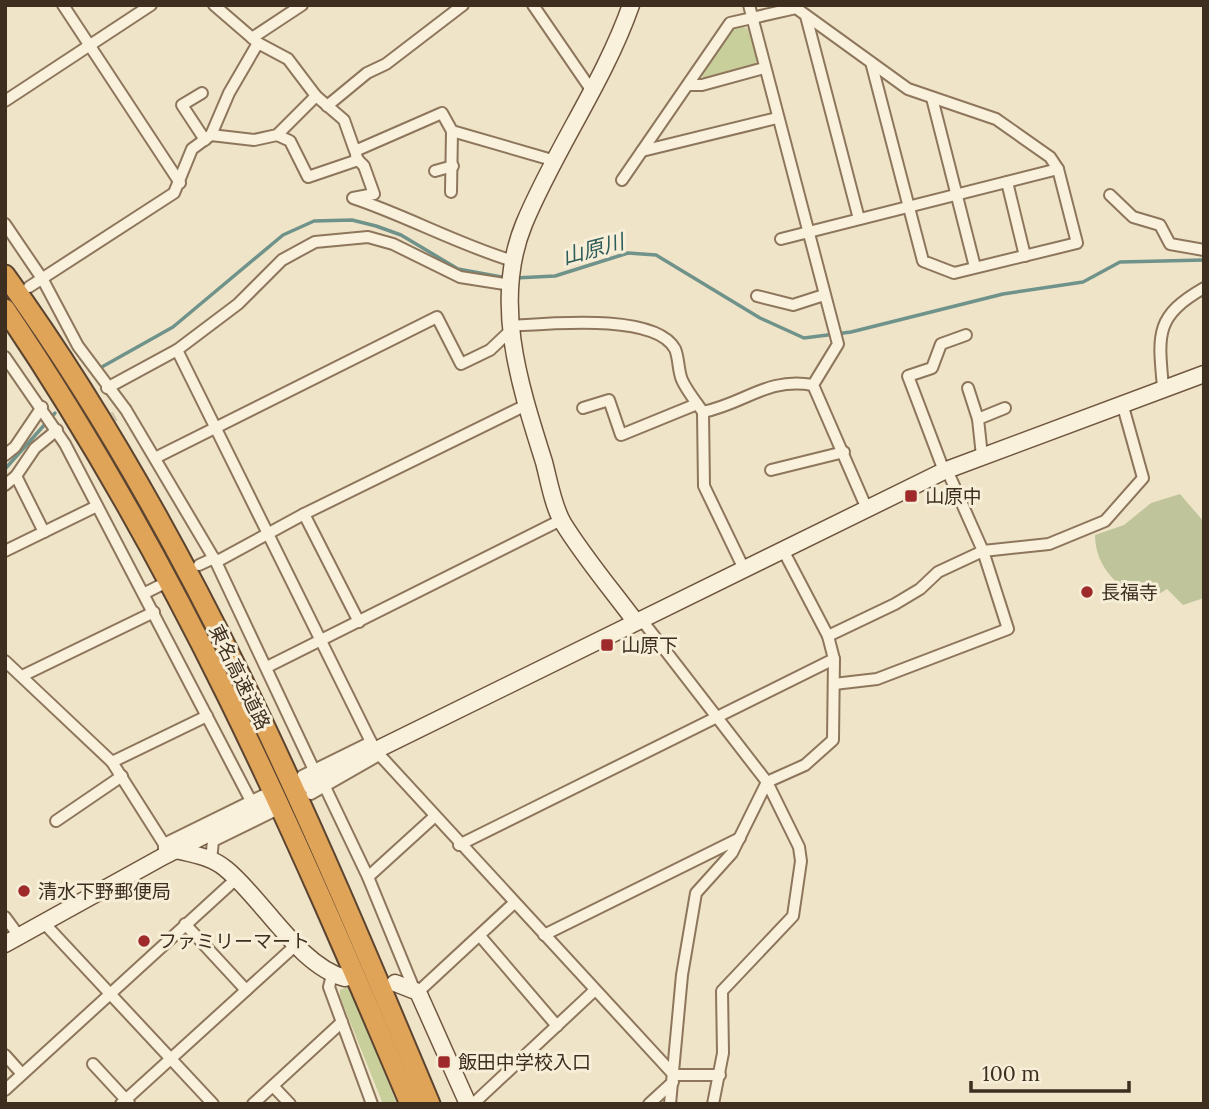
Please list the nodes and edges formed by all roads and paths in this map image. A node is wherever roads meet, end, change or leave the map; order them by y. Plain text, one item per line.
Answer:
1 (63, 5) edge
2 (151, 5) edge
3 (214, 5) edge
4 (302, 5) edge
5 (463, 5) edge
6 (533, 5) edge
7 (631, 5) edge
8 (748, 5) edge
9 (806, 16) junction
10 (752, 18) junction
11 (255, 41) junction
12 (89, 45) junction
13 (871, 62) junction
14 (764, 68) junction
15 (688, 85) junction
16 (592, 91) junction
17 (202, 93) dead end
18 (316, 96) junction
19 (932, 99) junction
20 (5, 100) edge
21 (327, 106) junction
22 (777, 118) junction
23 (452, 131) junction
24 (277, 135) junction
25 (208, 137) junction
26 (642, 151) junction
27 (356, 156) junction
28 (552, 160) junction
29 (453, 166) junction
30 (1058, 169) junction
31 (435, 171) dead end
32 (622, 180) dead end
33 (1007, 182) junction
34 (180, 183) junction
35 (451, 192) dead end
36 (957, 194) junction
37 (1110, 195) dead end
38 (908, 206) junction
39 (859, 219) junction
40 (5, 224) edge
41 (807, 232) junction
42 (781, 239) dead end
43 (1204, 250) edge
44 (1025, 256) junction
45 (513, 261) junction
46 (975, 267) junction
47 (5, 275) edge
48 (43, 280) junction
49 (512, 285) junction
50 (29, 287) dead end
51 (1204, 288) edge
52 (824, 295) junction
53 (757, 296) dead end
54 (5, 309) edge
55 (509, 329) junction
56 (967, 335) dead end
57 (177, 350) junction
58 (5, 357) edge
59 (9, 370) edge
60 (1204, 374) edge
61 (813, 386) junction
62 (1163, 387) junction
63 (107, 388) junction
64 (968, 388) dead end
65 (1122, 403) junction
66 (526, 405) junction
67 (583, 408) dead end
68 (700, 408) junction
69 (1005, 408) dead end
70 (44, 410) junction
71 (978, 419) junction
72 (56, 428) junction
73 (216, 428) junction
74 (844, 452) junction
75 (5, 456) edge
76 (982, 456) junction
77 (155, 458) junction
78 (771, 470) dead end
79 (945, 471) junction
80 (16, 477) junction
81 (5, 485) edge
82 (97, 506) junction
83 (867, 509) junction
84 (304, 514) junction
85 (561, 520) junction
86 (44, 532) junction
87 (268, 533) junction
88 (783, 550) junction
89 (5, 551) edge
90 (983, 551) junction
91 (215, 560) junction
92 (199, 565) dead end
93 (744, 569) junction
94 (159, 586) dead end
95 (145, 593) junction
96 (154, 612) junction
97 (638, 620) junction
98 (359, 622) junction
99 (828, 636) junction
100 (320, 641) junction
101 (834, 659) junction
102 (5, 661) edge
103 (267, 667) junction
104 (22, 676) junction
105 (834, 684) junction
106 (207, 716) junction
107 (717, 717) junction
108 (375, 749) junction
109 (112, 762) junction
110 (122, 776) junction
111 (309, 781) junction
112 (767, 782) junction
113 (325, 787) junction
114 (251, 801) junction
115 (268, 803) junction
116 (434, 817) junction
117 (56, 821) dead end
118 (740, 838) junction
119 (459, 845) junction
120 (168, 850) junction
121 (211, 860) junction
122 (368, 877) junction
123 (236, 879) junction
124 (514, 903) junction
125 (5, 917) edge
126 (44, 923) junction
127 (185, 924) junction
128 (544, 935) junction
129 (480, 936) junction
130 (12, 940) edge
131 (297, 944) junction
132 (339, 976) joint
133 (395, 983) dead end
134 (246, 990) junction
135 (595, 990) junction
136 (416, 991) junction
137 (109, 993) junction
138 (342, 1022) junction
139 (556, 1026) junction
140 (5, 1055) edge
141 (171, 1058) junction
142 (93, 1064) dead end
143 (22, 1074) junction
144 (720, 1075) junction
145 (673, 1079) junction
146 (273, 1086) junction
147 (5, 1090) edge
148 (125, 1102) edge
149 (213, 1104) edge
150 (253, 1104) edge
151 (290, 1104) edge
152 (372, 1104) edge
153 (410, 1104) edge
154 (430, 1104) edge
155 (470, 1104) edge
156 (649, 1104) edge
157 (670, 1104) edge
158 (713, 1104) edge

1 - 12 street
2 - 12 street
3 - 11 street
4 - 11 street
5 - 21 street
6 - 16 street
7 - 16 street
8 - 10 street
9 - 10 street
9 - 13 street
9 - 39 street
10 - 14 street
10 - 15 street
11 - 18 street
11 - 25 street
12 - 20 street
12 - 34 street
13 - 19 street
13 - 38 street
14 - 15 street
14 - 22 street
15 - 26 street
16 - 28 street
17 - 25 street
18 - 21 street
18 - 24 street
19 - 30 street
19 - 36 street
21 - 27 street
22 - 26 street
22 - 41 street
23 - 27 street
23 - 28 street
23 - 29 street
24 - 25 street
24 - 27 street
25 - 34 street
26 - 32 street
27 - 45 street
28 - 45 street
29 - 31 street
29 - 35 street
30 - 33 street
30 - 44 street
33 - 36 street
33 - 44 street
34 - 48 street
36 - 38 street
36 - 46 street
37 - 43 street
38 - 39 street
38 - 46 street
39 - 41 street
40 - 48 street
41 - 42 street
41 - 52 street
44 - 46 street
45 - 49 street
47 - 154 highway, 東名高速道路
48 - 50 street
48 - 63 street
49 - 55 street
49 - 57 street
51 - 62 street
52 - 53 street
52 - 61 street
54 - 153 highway, 東名高速道路
55 - 66 street
55 - 68 street
55 - 73 street
56 - 79 street
57 - 63 street
57 - 73 street
58 - 59 street
59 - 70 street
60 - 62 street
61 - 68 street
61 - 74 street
62 - 65 street
63 - 77 street
64 - 71 street
65 - 76 street
65 - 90 street
66 - 84 street
66 - 85 street
67 - 68 street
68 - 93 street
69 - 71 street
70 - 72 street
70 - 75 street
71 - 76 street
72 - 80 street
72 - 82 street
73 - 77 street
73 - 87 street
74 - 78 street
74 - 83 street
76 - 79 street
77 - 91 street
79 - 83 street
79 - 90 street
80 - 81 street
80 - 86 street
82 - 86 street
82 - 95 street
83 - 88 street
84 - 87 street
84 - 98 street
85 - 97 street
85 - 98 street
86 - 89 street
87 - 91 street
87 - 100 street
88 - 93 street
88 - 99 street
90 - 99 street
90 - 105 street
91 - 92 street
91 - 103 street
93 - 97 street
94 - 95 street
95 - 96 street
96 - 104 street
96 - 106 street
97 - 107 street
97 - 108 street
98 - 100 street
99 - 101 street
100 - 103 street
100 - 108 street
101 - 105 street
101 - 107 street
102 - 104 street
103 - 111 street
104 - 109 street
105 - 112 street
106 - 109 street
106 - 114 street
107 - 112 street
107 - 119 street
108 - 111 street
108 - 113 street
108 - 116 street
109 - 110 street
110 - 117 street
110 - 120 street
111 - 113 street
112 - 118 street
112 - 144 street
113 - 122 street
114 - 115 street
114 - 120 street
115 - 120 street
115 - 121 street
116 - 119 street
116 - 122 street
118 - 128 street
118 - 145 street
119 - 124 street
120 - 121 street
120 - 126 street
121 - 123 street
122 - 136 street
123 - 127 street
123 - 131 street
124 - 128 street
124 - 129 street
125 - 130 street
126 - 130 street
126 - 137 street
127 - 134 street
127 - 137 street
128 - 135 street
129 - 136 street
129 - 139 street
131 - 132 street
131 - 134 street
132 - 138 street
133 - 136 street
134 - 141 street
135 - 139 street
135 - 145 street
136 - 155 street
137 - 141 street
137 - 143 street
138 - 146 street
138 - 152 street
139 - 155 street
140 - 143 street
141 - 148 street
141 - 149 street
142 - 148 street
143 - 147 street
144 - 145 street
144 - 158 street
145 - 156 street
145 - 157 street
146 - 150 street
146 - 151 street

